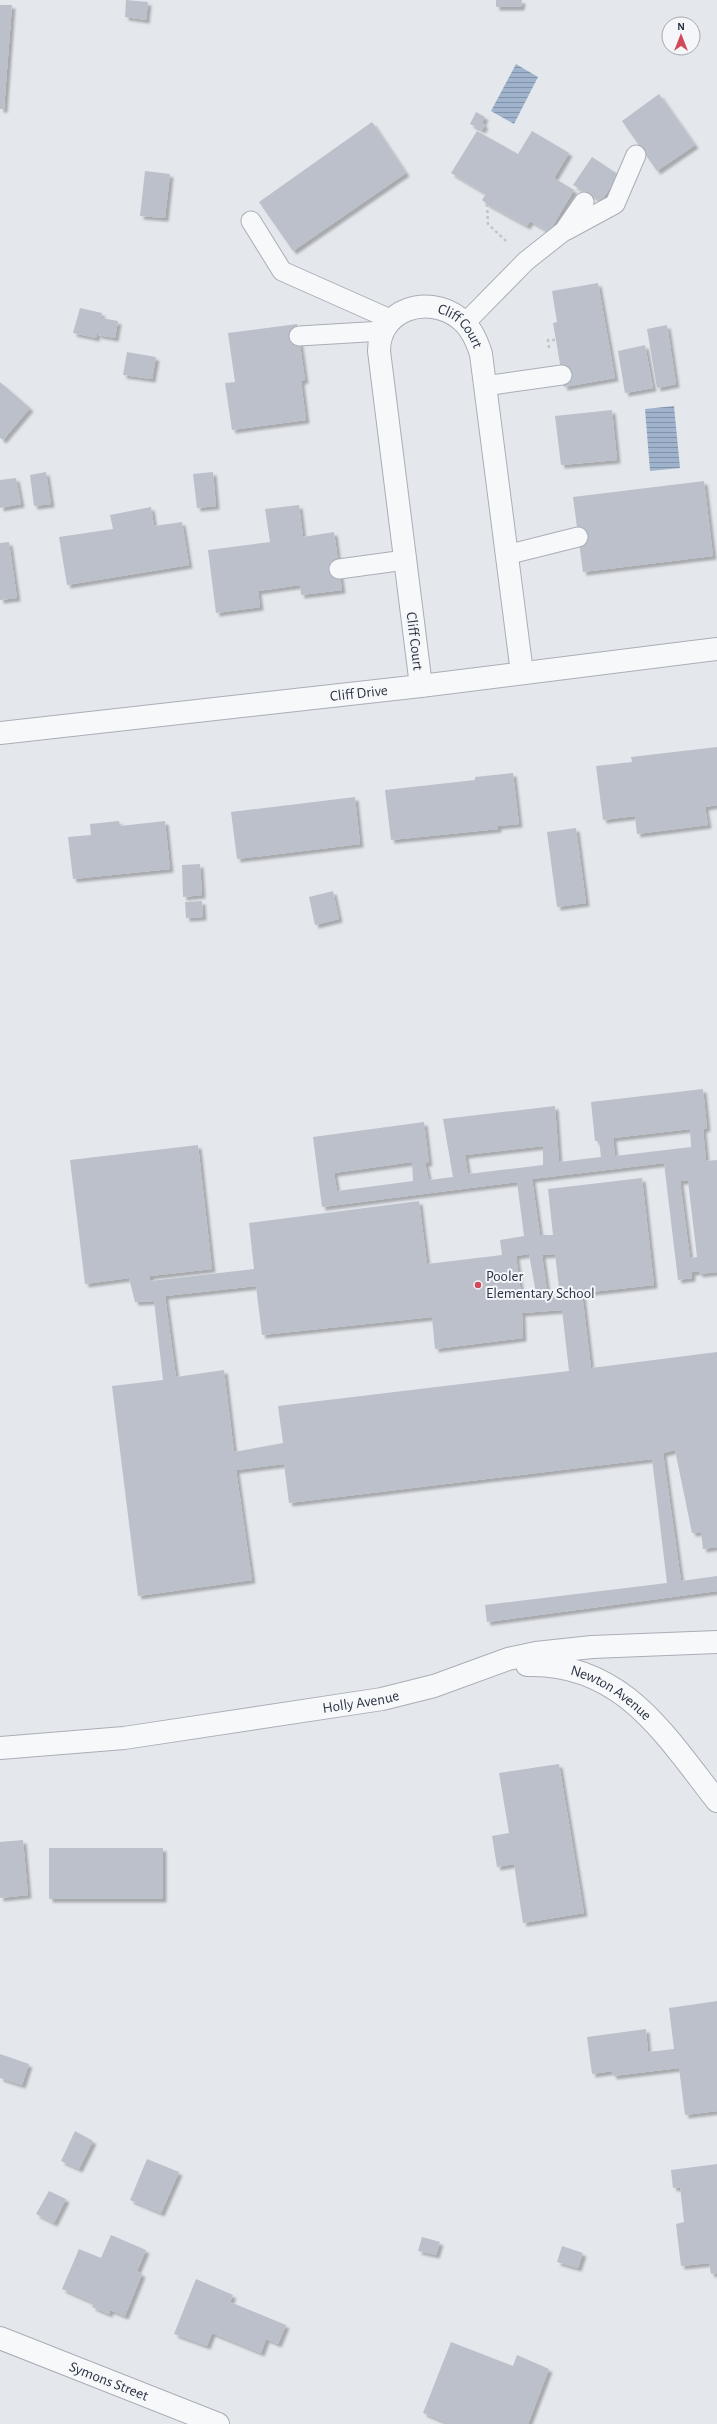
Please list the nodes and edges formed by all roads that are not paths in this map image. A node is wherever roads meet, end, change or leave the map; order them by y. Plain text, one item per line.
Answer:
1 (636, 155) dead end
2 (584, 202) dead end
3 (251, 221) dead end
4 (564, 231) junction
5 (465, 324) junction
6 (387, 325) junction
7 (299, 336) dead end
8 (562, 375) dead end
9 (485, 386) junction
10 (578, 537) dead end
11 (506, 555) junction
12 (405, 560) junction
13 (339, 569) dead end
14 (717, 649) edge
15 (522, 673) junction
16 (421, 686) junction
17 (0, 733) edge
18 (717, 1642) edge
19 (464, 1675) junction
20 (0, 1748) edge
21 (717, 1801) edge
22 (0, 2338) edge
23 (218, 2424) edge

1 - 4 lane
2 - 4 lane
3 - 6 lane
4 - 5 lane
5 - 6 street, Cliff Court
5 - 9 street, Cliff Court
6 - 7 lane
6 - 12 street, Cliff Court
8 - 9 lane
9 - 11 street, Cliff Court
10 - 11 lane
11 - 15 street, Cliff Court
12 - 13 lane
12 - 16 street, Cliff Court
14 - 15 street, Cliff Drive
15 - 16 street, Cliff Drive
16 - 17 street, Cliff Drive
18 - 19 street, Holly Avenue
19 - 20 street, Holly Avenue
19 - 21 street, Newton Avenue
22 - 23 street, Symons Street

